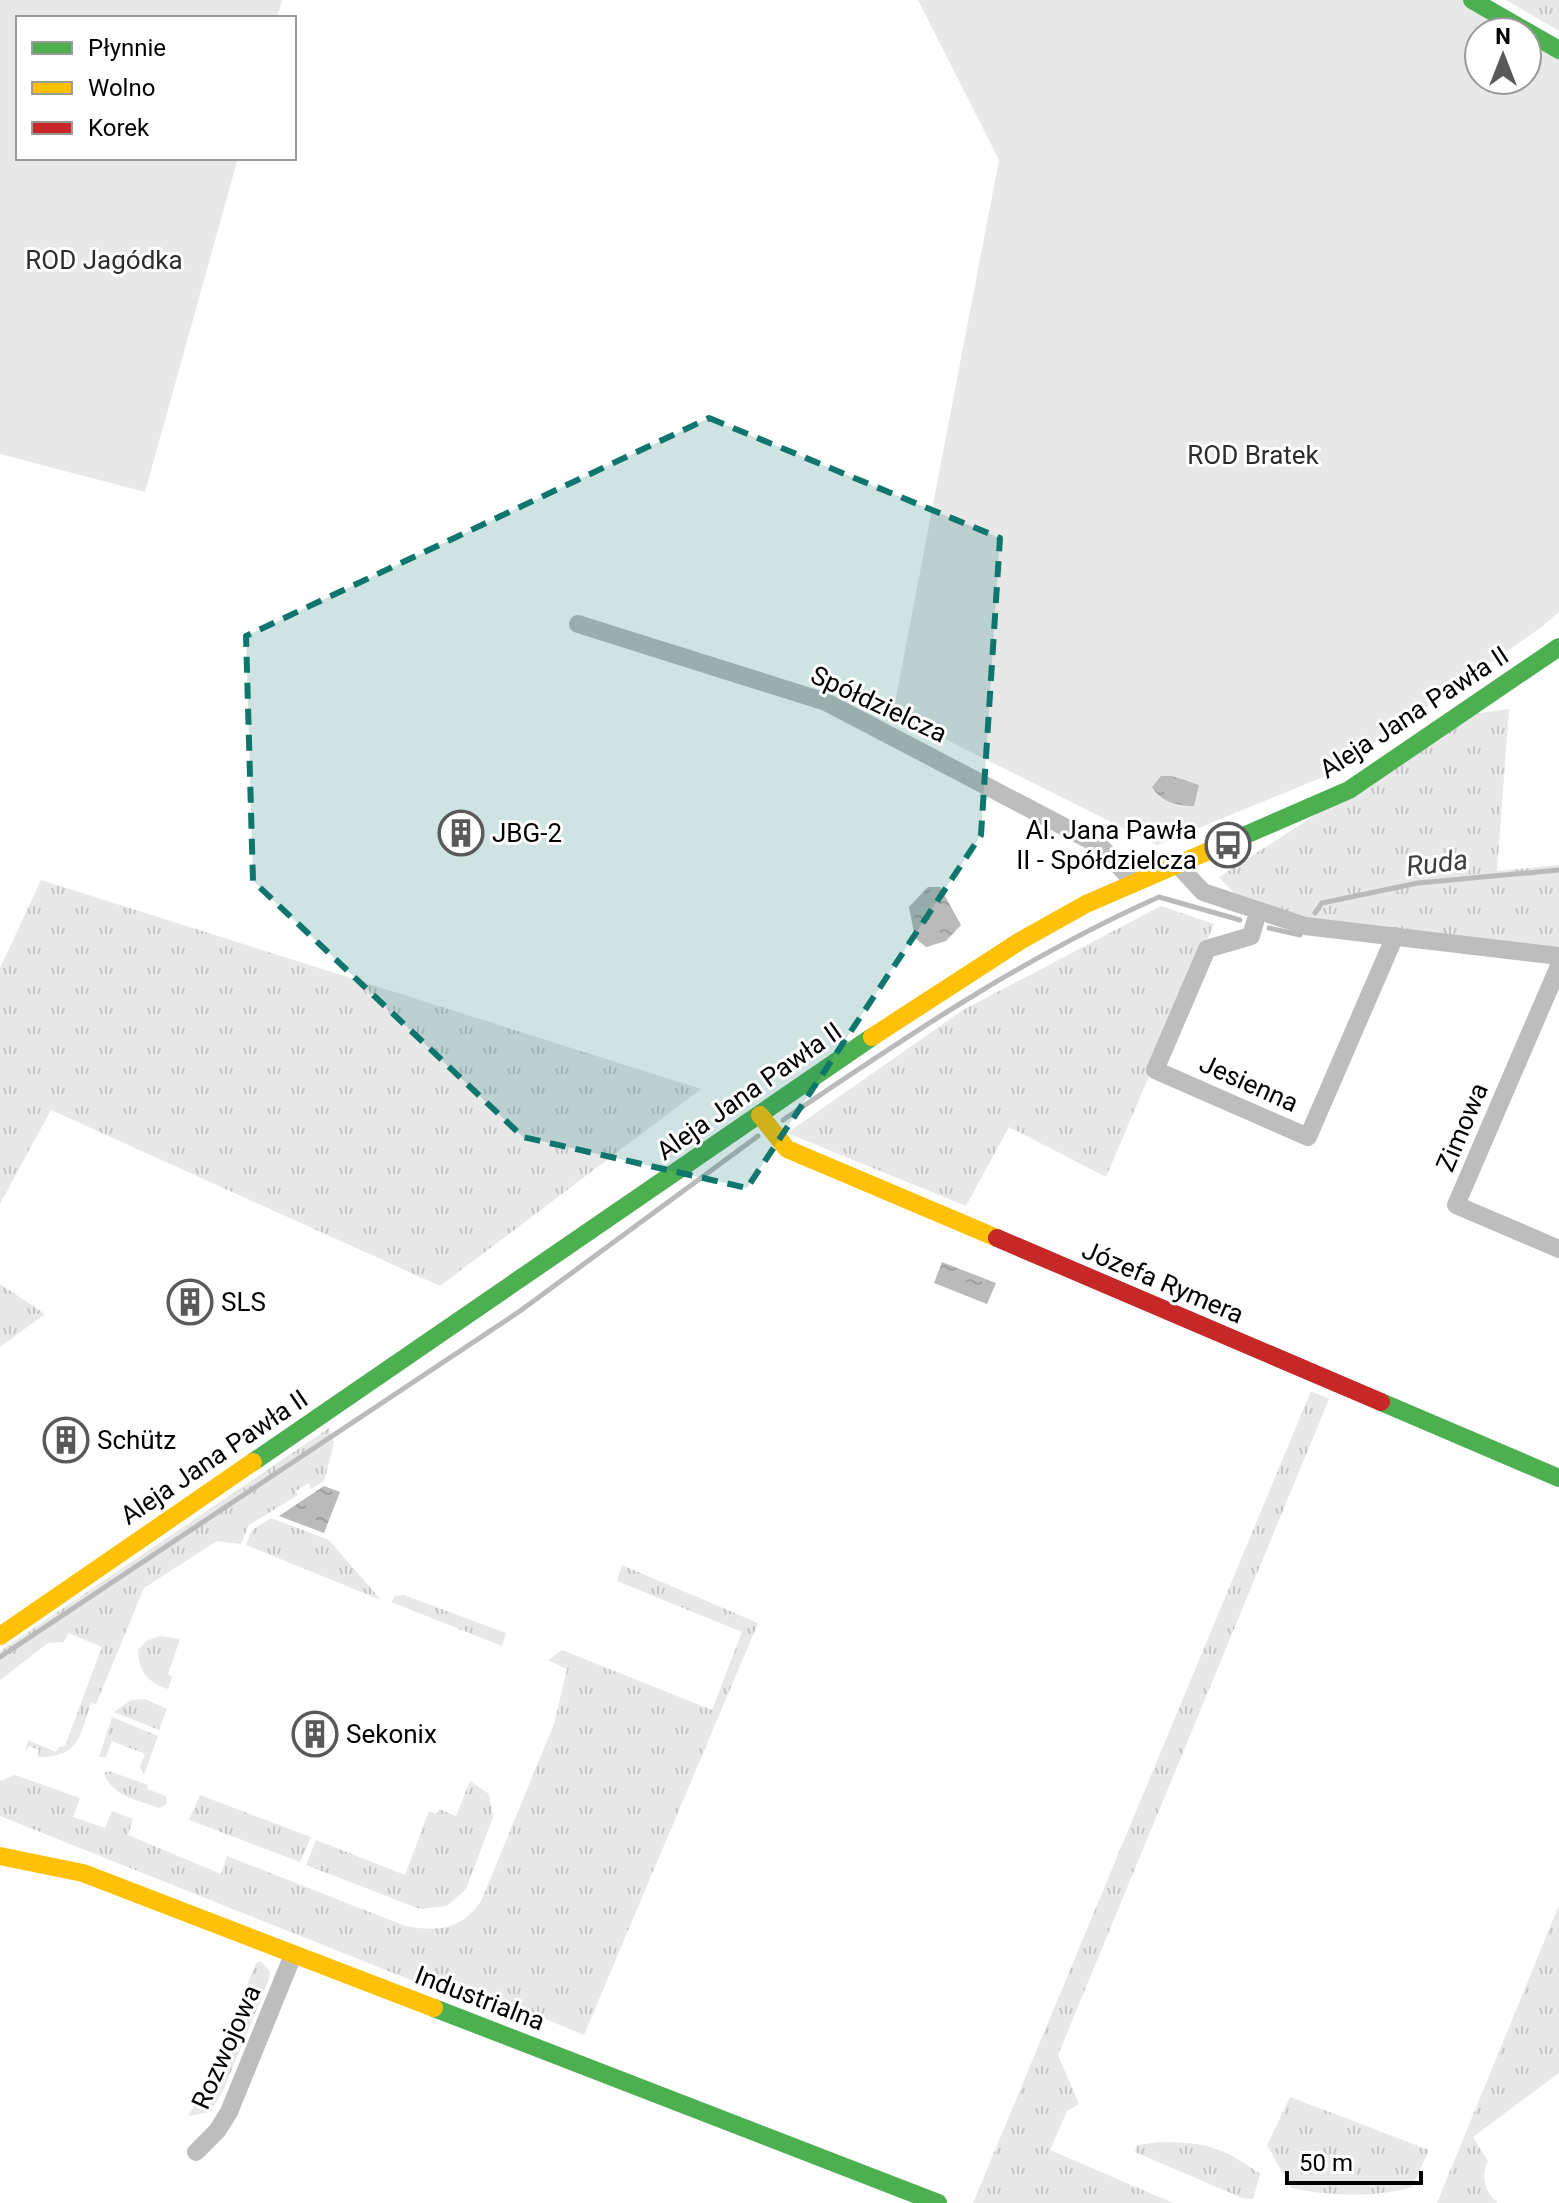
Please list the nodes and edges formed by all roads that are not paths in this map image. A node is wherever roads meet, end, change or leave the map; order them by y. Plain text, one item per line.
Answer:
1 (1472, 0) edge
2 (1559, 50) edge
3 (578, 624) dead end
4 (1559, 647) edge
5 (1177, 864) junction
6 (1133, 881) junction
7 (1258, 912) junction
8 (1395, 936) junction
9 (1559, 956) edge
10 (1559, 966) edge
11 (760, 1115) junction
12 (1559, 1249) edge
13 (1559, 1478) edge
14 (0, 1636) edge
15 (0, 1856) edge
16 (293, 1955) junction
17 (196, 2152) dead end
18 (938, 2203) edge

1 - 2 street
3 - 6 street, Spółdzielcza
4 - 5 street, Aleja Jana Pawła II
5 - 6 street, Aleja Jana Pawła II
5 - 7 street
6 - 11 street, Aleja Jana Pawła II
7 - 8 street
7 - 8 street, Jesienna
8 - 9 street
10 - 12 street, Zimowa
11 - 13 street, Józefa Rymera
11 - 14 street, Aleja Jana Pawła II
15 - 16 street, Industrialna
16 - 17 street, Rozwojowa
16 - 18 street, Industrialna

